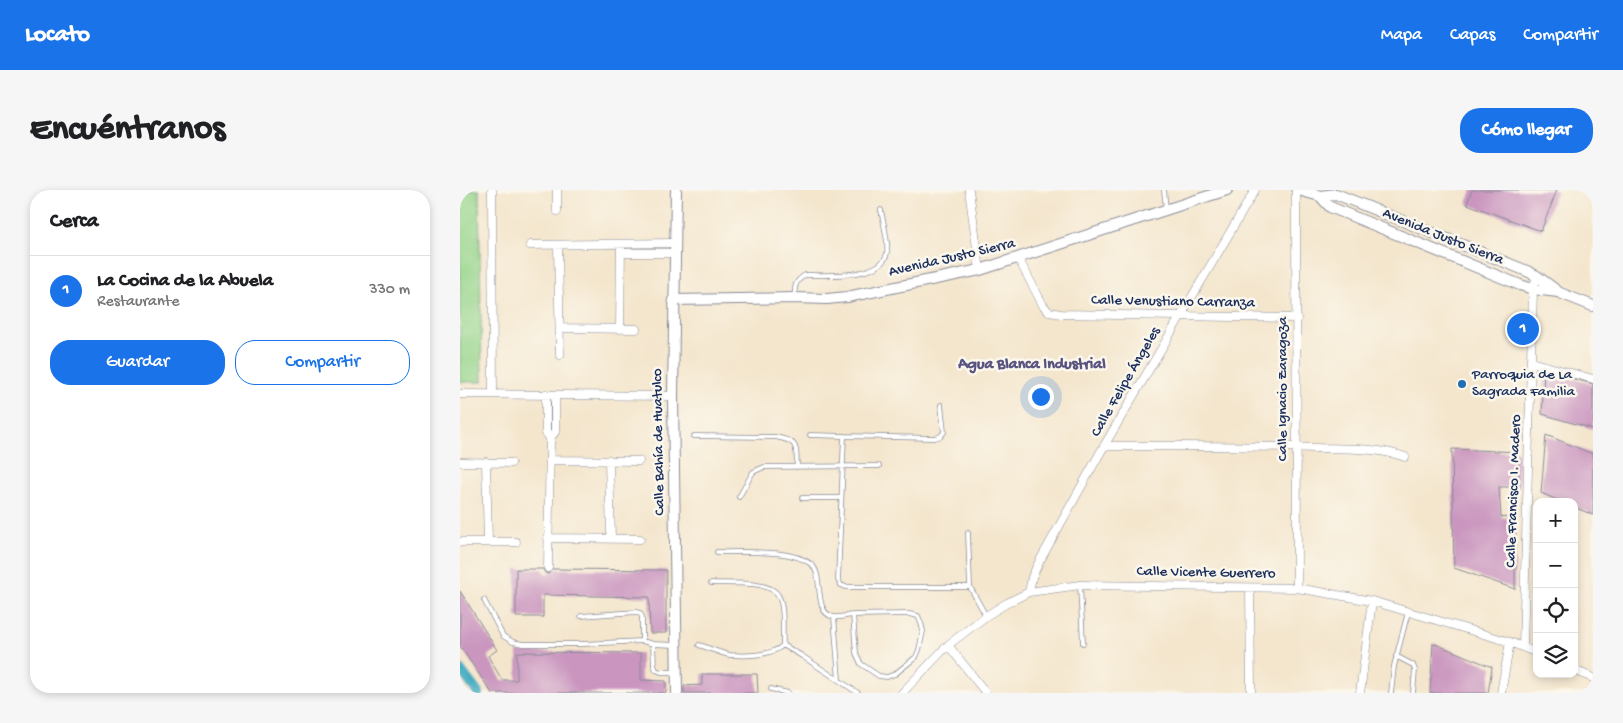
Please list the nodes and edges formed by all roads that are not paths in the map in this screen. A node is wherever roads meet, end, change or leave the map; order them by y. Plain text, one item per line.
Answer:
1 (492, 190) edge
2 (557, 190) edge
3 (676, 190) edge
4 (969, 190) edge
5 (1164, 190) edge
6 (1227, 190) edge
7 (1255, 190) edge
8 (1297, 190) edge
9 (1320, 196) junction
10 (881, 210) dead end
11 (1166, 210) junction
12 (557, 211) dead end
13 (530, 245) dead end
14 (558, 245) junction
15 (621, 248) junction
16 (674, 248) junction
17 (1467, 248) junction
18 (1018, 258) junction
19 (1462, 261) junction
20 (980, 270) junction
21 (1538, 276) junction
22 (1533, 289) junction
23 (1560, 292) junction
24 (795, 298) junction
25 (674, 300) junction
26 (1593, 306) edge
27 (1181, 315) junction
28 (1297, 318) junction
29 (560, 328) junction
30 (620, 329) junction
31 (636, 329) dead end
32 (560, 355) dead end
33 (1531, 362) junction
34 (1593, 379) edge
35 (460, 394) edge
36 (493, 394) junction
37 (546, 394) junction
38 (555, 395) junction
39 (673, 396) junction
40 (941, 406) dead end
41 (810, 435) dead end
42 (694, 436) dead end
43 (844, 436) junction
44 (550, 438) junction
45 (1104, 446) junction
46 (1297, 447) junction
47 (1405, 457) dead end
48 (550, 460) junction
49 (609, 460) junction
50 (640, 461) dead end
51 (460, 462) edge
52 (486, 462) junction
53 (511, 463) dead end
54 (879, 466) dead end
55 (797, 467) junction
56 (842, 467) junction
57 (739, 497) dead end
58 (802, 498) dead end
59 (841, 498) junction
60 (968, 533) dead end
61 (548, 538) junction
62 (611, 539) junction
63 (640, 539) dead end
64 (460, 542) edge
65 (488, 542) junction
66 (516, 542) dead end
67 (717, 552) dead end
68 (548, 568) dead end
69 (711, 584) dead end
70 (1080, 585) junction
71 (970, 587) junction
72 (1250, 588) junction
73 (1297, 588) junction
74 (1029, 592) junction
75 (484, 600) dead end
76 (1372, 601) junction
77 (1408, 612) junction
78 (853, 614) junction
79 (581, 616) dead end
80 (986, 616) junction
81 (834, 617) junction
82 (642, 641) junction
83 (1510, 642) junction
84 (1083, 643) dead end
85 (653, 644) junction
86 (677, 645) junction
87 (699, 645) dead end
88 (783, 645) junction
89 (948, 646) junction
90 (1523, 646) junction
91 (1533, 651) edge
92 (1396, 656) junction
93 (1578, 672) edge
94 (677, 673) junction
95 (1593, 678) edge
96 (839, 680) junction
97 (771, 689) dead end
98 (678, 693) edge
99 (788, 693) edge
100 (858, 693) edge
101 (902, 693) edge
102 (986, 693) edge
103 (1251, 693) edge
104 (1360, 693) edge
105 (1391, 693) edge
106 (1413, 693) edge
107 (1501, 693) edge

1 - 36 street
2 - 12 street
3 - 16 street, Calle Bahía de Huatulco
4 - 20 street
5 - 11 lane
6 - 11 street, Avenida Justo Sierra
7 - 27 street, Calle Felipe Ángeles
8 - 9 street, Avenida Justo Sierra
8 - 28 street, Calle Ignacio Zaragoza
9 - 17 street, Avenida Justo Sierra
9 - 19 street, Avenida Justo Sierra
10 - 24 lane
11 - 18 street, Avenida Justo Sierra
13 - 14 street
14 - 15 street
14 - 29 street
15 - 16 street
15 - 30 street
16 - 25 street, Calle Bahía de Huatulco
17 - 19 street
17 - 21 street, Avenida Justo Sierra
18 - 20 street, Avenida Justo Sierra
18 - 27 street, Calle Venustiano Carranza
19 - 22 street, Avenida Justo Sierra
20 - 24 street, Avenida Justo Sierra
21 - 22 street, Calle Francisco I. Madero
21 - 23 street, Avenida Justo Sierra
22 - 23 street, Avenida Justo Sierra
22 - 33 street, Calle Francisco I. Madero
23 - 26 street, Avenida Justo Sierra
24 - 25 street, Avenida Justo Sierra
25 - 39 street, Calle Bahía de Huatulco
27 - 28 street, Calle Venustiano Carranza
27 - 45 street, Calle Felipe Ángeles
28 - 46 street, Calle Ignacio Zaragoza
29 - 30 street
29 - 32 street
30 - 31 street
33 - 34 street
33 - 90 street, Calle Francisco I. Madero
35 - 36 street
36 - 37 street
37 - 38 street
37 - 44 street
38 - 39 street
38 - 44 street
39 - 86 street, Calle Bahía de Huatulco
40 - 43 lane
41 - 43 lane
42 - 55 lane
43 - 56 lane
44 - 48 street
45 - 46 street
45 - 74 street, Calle Felipe Ángeles
46 - 47 street
46 - 73 street, Calle Ignacio Zaragoza
48 - 49 street
48 - 61 street
49 - 50 street
49 - 62 street
51 - 52 street
52 - 53 street
52 - 65 street
54 - 56 lane
55 - 56 lane
55 - 57 lane
56 - 59 lane
58 - 59 lane
59 - 71 lane
60 - 71 lane
61 - 62 street
61 - 68 street
62 - 63 street
64 - 65 street
65 - 66 street
67 - 81 lane
69 - 88 lane
70 - 72 street, Calle Vicente Guerrero
70 - 74 street, Calle Vicente Guerrero
70 - 84 lane
71 - 80 lane
72 - 73 street, Calle Vicente Guerrero
72 - 103 street
73 - 76 street, Calle Vicente Guerrero
74 - 80 street, Calle Vicente Guerrero
75 - 82 lane
76 - 77 street, Calle Vicente Guerrero
76 - 104 street
77 - 83 street, Calle Vicente Guerrero
77 - 92 lane
78 - 78 lane
78 - 81 lane
79 - 82 lane
80 - 89 street, Calle Vicente Guerrero
81 - 96 lane
82 - 85 lane
83 - 90 street, Calle Vicente Guerrero
83 - 107 street
85 - 86 lane
85 - 94 lane
86 - 94 street, Calle Bahía de Huatulco
87 - 88 lane
88 - 96 lane
89 - 101 street, Calle Vicente Guerrero
89 - 102 street
90 - 91 street, Calle Vicente Guerrero
92 - 105 lane
92 - 106 lane
93 - 95 street
94 - 98 street, Calle Bahía de Huatulco
96 - 100 lane
97 - 99 lane

